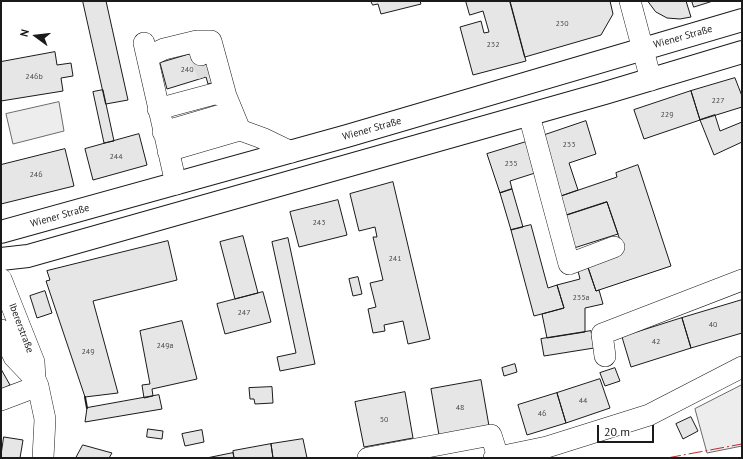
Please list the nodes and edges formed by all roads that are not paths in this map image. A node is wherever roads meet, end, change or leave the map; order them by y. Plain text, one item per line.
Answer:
1 (630, 1) edge
2 (742, 20) edge
3 (643, 49) junction
4 (742, 52) edge
5 (651, 80) junction
6 (217, 91) junction
7 (158, 109) junction
8 (529, 115) junction
9 (240, 130) junction
10 (166, 141) junction
11 (291, 152) junction
12 (176, 184) junction
13 (1, 232) edge
14 (614, 246) dead end
15 (1, 259) edge
16 (1, 279) edge
17 (742, 280) edge
18 (1, 330) edge
19 (605, 356) dead end
20 (742, 367) edge
21 (36, 382) junction
22 (1, 400) edge
23 (43, 458) edge
24 (368, 458) edge
25 (496, 458) edge

1 - 3 street
2 - 3 main road, Wiener Straße
3 - 5 street
3 - 11 main road, Wiener Straße
4 - 5 main road
5 - 8 main road
6 - 7 street
6 - 7 street
6 - 9 street
7 - 10 street
8 - 14 street
8 - 15 main road
9 - 10 street
9 - 11 street
10 - 12 street
11 - 12 main road, Wiener Straße
12 - 13 main road, Wiener Straße
16 - 21 street, Ibererstraße
17 - 19 street
18 - 21 street, Ibererstraße
20 - 25 street
21 - 22 street
21 - 23 street, Ibererstraße
24 - 25 street

